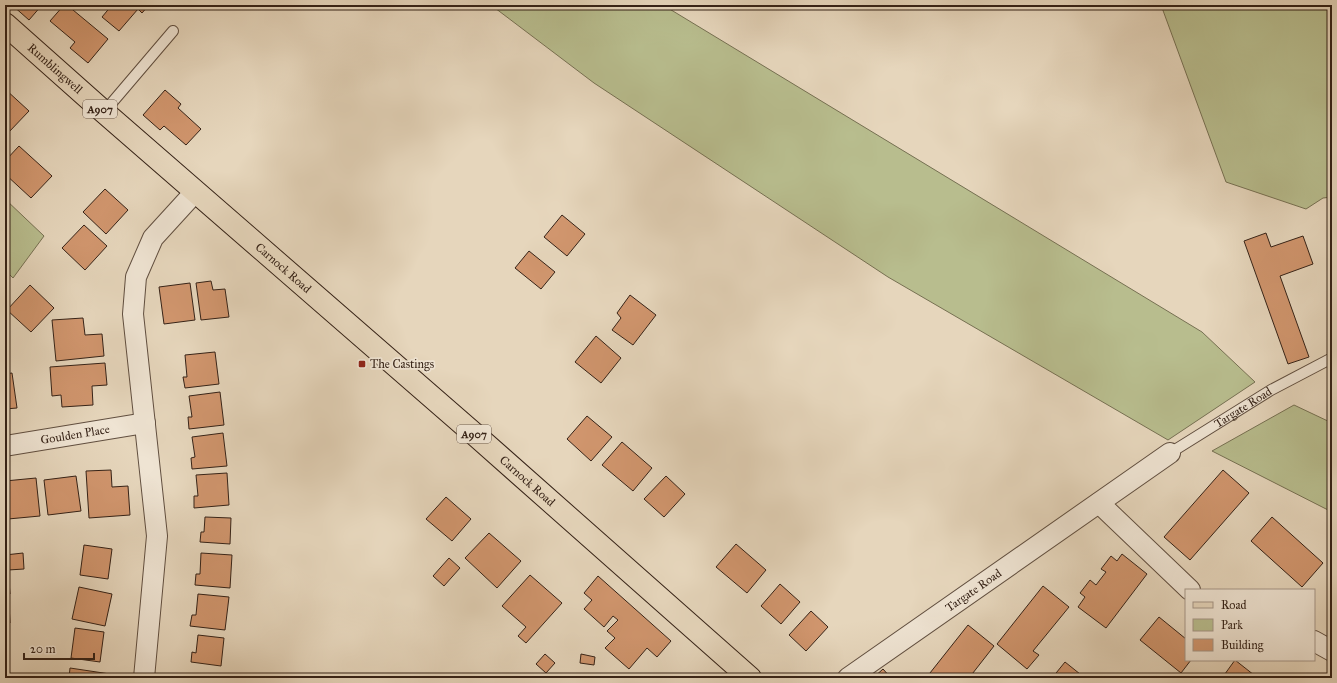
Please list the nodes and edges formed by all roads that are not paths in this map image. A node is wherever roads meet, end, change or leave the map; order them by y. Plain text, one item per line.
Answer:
1 (173, 31) dead end
2 (7, 32) edge
3 (104, 112) junction
4 (195, 192) junction
5 (1332, 358) edge
6 (145, 423) junction
7 (5, 446) edge
8 (1170, 453) joint
9 (1098, 503) junction
10 (1189, 589) edge
11 (1315, 642) edge
12 (1332, 651) edge
13 (144, 678) edge
14 (750, 678) edge
15 (848, 678) edge

1 - 3 lane
2 - 3 main road, Rumblingwell / A907
3 - 4 main road, Rumblingwell / A907
4 - 6 street
4 - 14 main road, Carnock Road / A907
5 - 8 lane, Targate Road
6 - 7 street, Goulden Place
6 - 13 street
8 - 9 street, Targate Road
9 - 10 street
9 - 15 street, Targate Road
11 - 12 street

